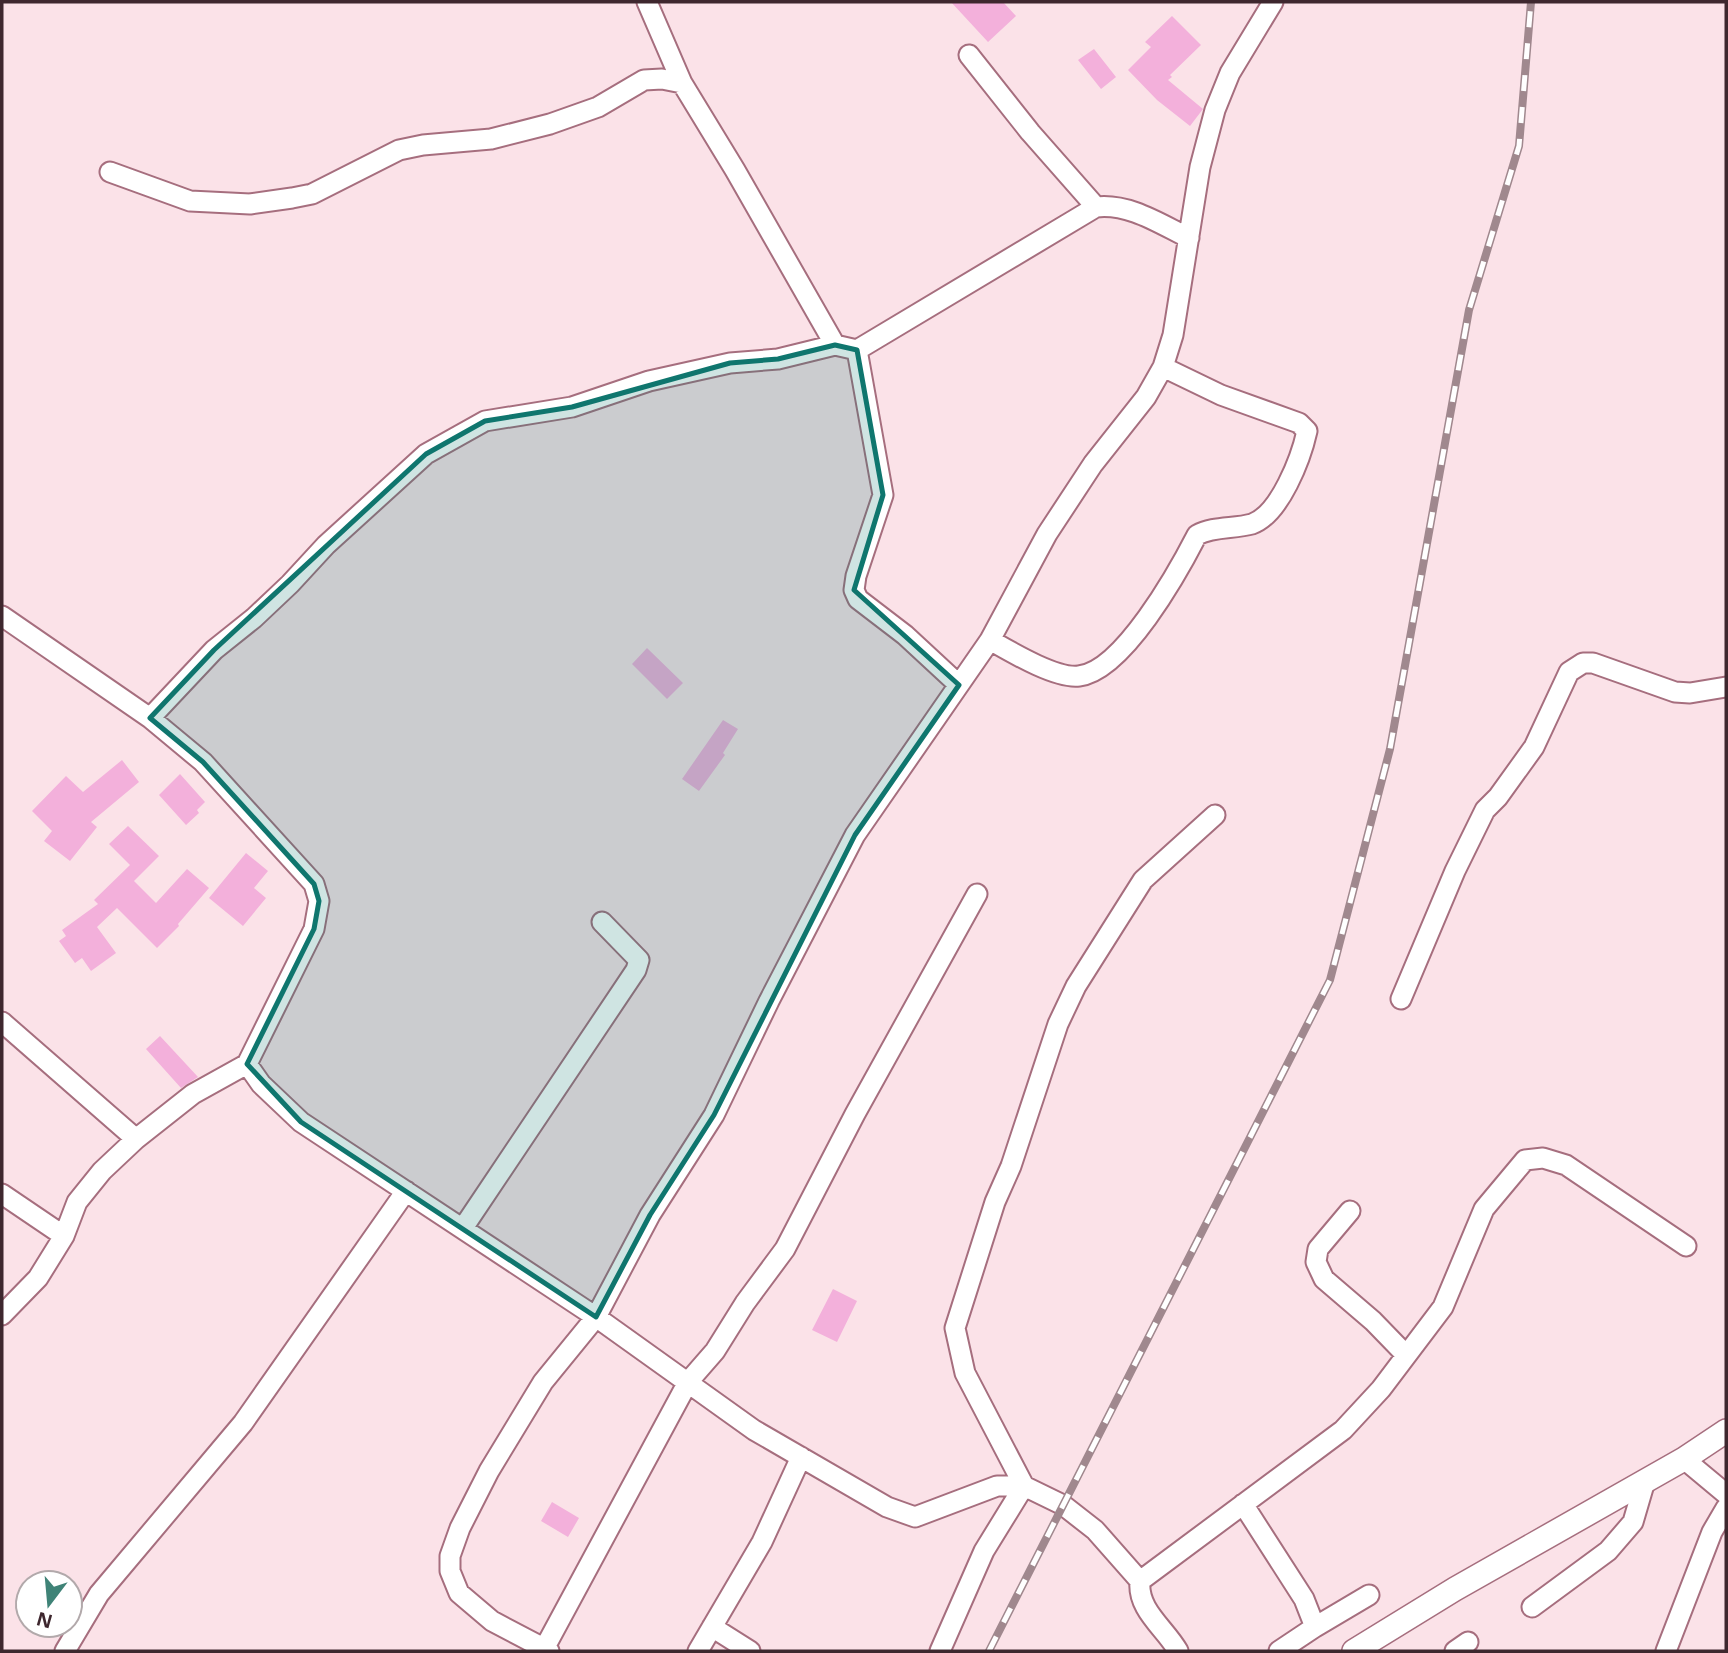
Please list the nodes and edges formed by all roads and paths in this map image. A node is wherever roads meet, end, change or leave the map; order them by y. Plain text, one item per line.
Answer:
1 (648, 2) edge
2 (1273, 2) edge
3 (969, 55) dead end
4 (682, 83) junction
5 (110, 172) dead end
6 (1096, 207) junction
7 (1189, 238) junction
8 (835, 345) junction
9 (858, 350) junction
10 (1163, 367) junction
11 (2, 616) edge
12 (990, 640) junction
13 (959, 685) junction
14 (1726, 687) edge
15 (150, 718) junction
16 (1215, 815) dead end
17 (977, 894) dead end
18 (602, 922) dead end
19 (1401, 999) dead end
20 (2, 1021) edge
21 (247, 1064) junction
22 (136, 1139) junction
23 (406, 1191) junction
24 (2, 1194) edge
25 (1350, 1211) dead end
26 (463, 1228) junction
27 (64, 1236) junction
28 (1686, 1246) dead end
29 (2, 1315) edge
30 (596, 1317) junction
31 (1406, 1355) junction
32 (688, 1382) junction
33 (1726, 1431) edge
34 (801, 1457) junction
35 (1684, 1459) junction
36 (1646, 1481) junction
37 (1024, 1486) junction
38 (1726, 1494) edge
39 (1243, 1503) junction
40 (1726, 1508) edge
41 (1140, 1581) junction
42 (1368, 1595) dead end
43 (1532, 1606) dead end
44 (1315, 1627) junction
45 (712, 1628) junction
46 (537, 1648) edge
47 (1356, 1650) edge
48 (65, 1651) edge
49 (698, 1651) edge
50 (750, 1651) edge
51 (940, 1651) edge
52 (1178, 1651) edge
53 (1279, 1651) edge
54 (1666, 1651) edge

1 - 4 street
2 - 7 street
3 - 6 street
4 - 5 street
4 - 8 street
6 - 7 street
6 - 9 street
7 - 10 street
8 - 9 street
8 - 15 street
9 - 13 street
10 - 12 street
10 - 12 street
11 - 15 street
12 - 13 street
13 - 30 street
14 - 19 street
15 - 21 street
16 - 37 street
17 - 32 street
18 - 26 street
20 - 22 street
21 - 22 street
21 - 23 street
22 - 27 street
23 - 26 street
23 - 48 street
24 - 27 street
25 - 31 street
26 - 30 street
27 - 29 street
28 - 31 street
30 - 32 street
30 - 46 street
31 - 39 street
32 - 34 street
32 - 46 street
33 - 35 main road
34 - 37 street
34 - 45 street
35 - 36 main road
35 - 38 street
36 - 43 street
36 - 47 main road
37 - 41 street
37 - 51 street
39 - 41 street
39 - 44 street
40 - 54 street
41 - 52 street
42 - 44 street
44 - 53 street
45 - 49 street
45 - 50 street

